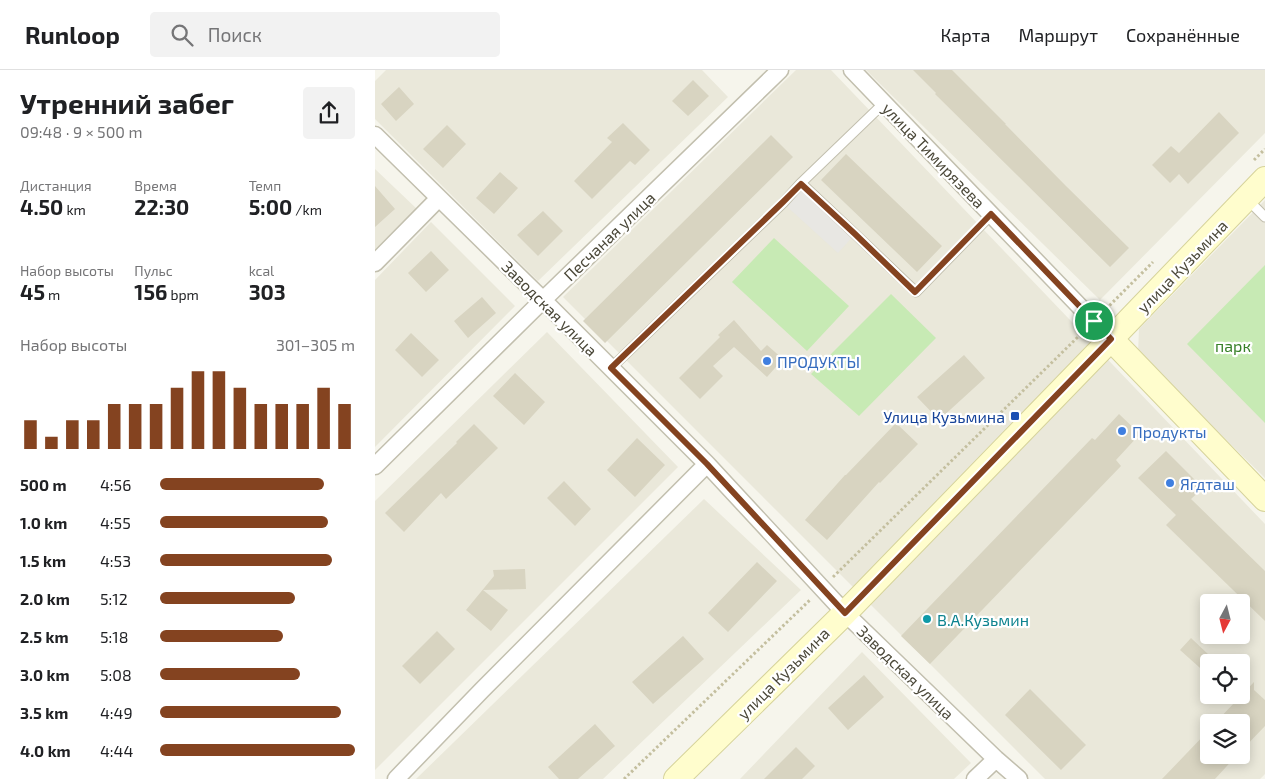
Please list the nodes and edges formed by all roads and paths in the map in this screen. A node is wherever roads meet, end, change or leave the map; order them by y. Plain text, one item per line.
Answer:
1 (780, 70) edge
2 (852, 70) edge
3 (884, 103) junction
4 (375, 136) edge
5 (1265, 149) edge
6 (1258, 171) edge
7 (801, 184) junction
8 (439, 198) junction
9 (1247, 198) junction
10 (991, 214) junction
11 (1265, 217) edge
12 (1155, 259) dead end
13 (375, 263) edge
14 (543, 300) junction
15 (1094, 321) junction
16 (1111, 339) junction
17 (611, 368) junction
18 (707, 464) junction
19 (375, 466) edge
20 (1265, 499) edge
21 (822, 588) junction
22 (845, 613) junction
23 (996, 759) junction
24 (396, 779) edge
25 (624, 779) edge
26 (676, 779) edge
27 (975, 779) edge
28 (1019, 779) edge

1 - 14 street, Песчаная улица
2 - 3 street, улица Тимирязева
3 - 7 lane
3 - 10 street, улица Тимирязева
4 - 8 street, Заводская улица
5 - 6 path
6 - 9 street, улица Кузьмина
7 - 10 lane
7 - 17 lane
8 - 13 street
8 - 14 street, Заводская улица
9 - 11 lane
9 - 16 street, улица Кузьмина
10 - 15 street, улица Тимирязева
12 - 15 path
14 - 17 street, Заводская улица
14 - 19 street, Песчаная улица
15 - 16 street, улица Тимирязева
15 - 21 path
16 - 20 street, улица Тимирязева
16 - 22 street, улица Кузьмина
17 - 18 street, Заводская улица
18 - 21 street, Заводская улица
18 - 24 street
21 - 22 street, Заводская улица
21 - 25 path
22 - 23 street, Заводская улица
22 - 26 street, улица Кузьмина
23 - 27 street
23 - 28 street, Заводская улица

